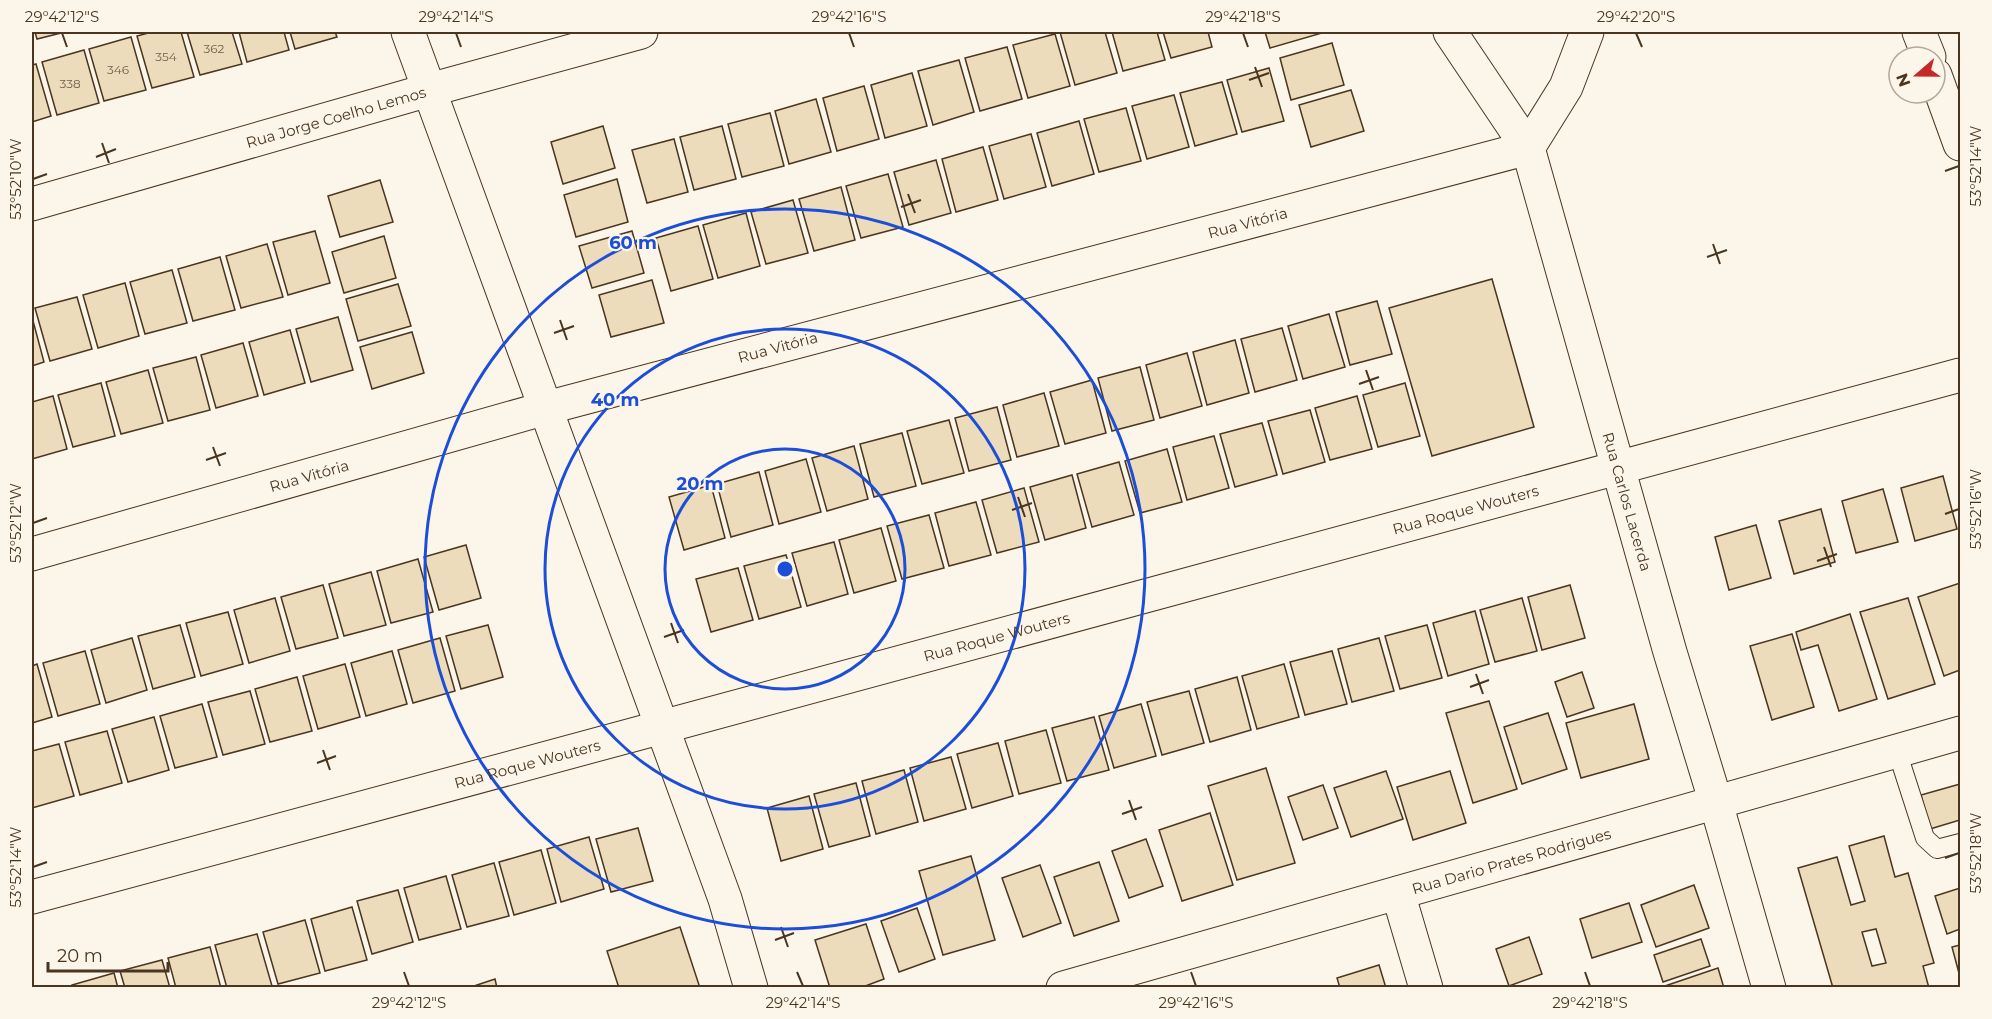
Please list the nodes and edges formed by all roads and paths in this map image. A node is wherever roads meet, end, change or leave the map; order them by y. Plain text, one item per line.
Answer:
1 (408, 32) edge
2 (641, 32) edge
3 (1450, 32) edge
4 (1587, 32) edge
5 (429, 90) junction
6 (1946, 105) edge
7 (1960, 144) edge
8 (1528, 148) junction
9 (32, 204) edge
10 (1960, 375) edge
11 (546, 408) junction
12 (1618, 468) junction
13 (32, 554) edge
14 (662, 728) junction
15 (1960, 733) edge
16 (1897, 751) junction
17 (1716, 803) junction
18 (1960, 843) edge
19 (1398, 892) junction
20 (32, 897) edge
21 (1083, 985) edge
22 (752, 987) edge
23 (1426, 987) edge
24 (1769, 987) edge

1 - 5 street
2 - 5 street, Rua Jorge Coelho Lemos
3 - 8 street, Rua Carlos Lacerda
4 - 8 street
5 - 9 street, Rua Jorge Coelho Lemos
5 - 11 street
6 - 7 street
8 - 11 street, Rua Vitória
8 - 12 street, Rua Carlos Lacerda
10 - 12 street, Rua Roque Wouters
11 - 13 street, Rua Vitória
11 - 14 street
12 - 14 street, Rua Roque Wouters
12 - 17 street, Rua Carlos Lacerda
14 - 20 street, Rua Roque Wouters
14 - 22 street
15 - 16 street, Rua Dario Prates Rodrigues
16 - 17 street, Rua Dario Prates Rodrigues
16 - 18 lane
17 - 19 street, Rua Dario Prates Rodrigues
17 - 24 street, Rua Carlos Lacerda
19 - 21 street, Rua Dario Prates Rodrigues
19 - 23 street

